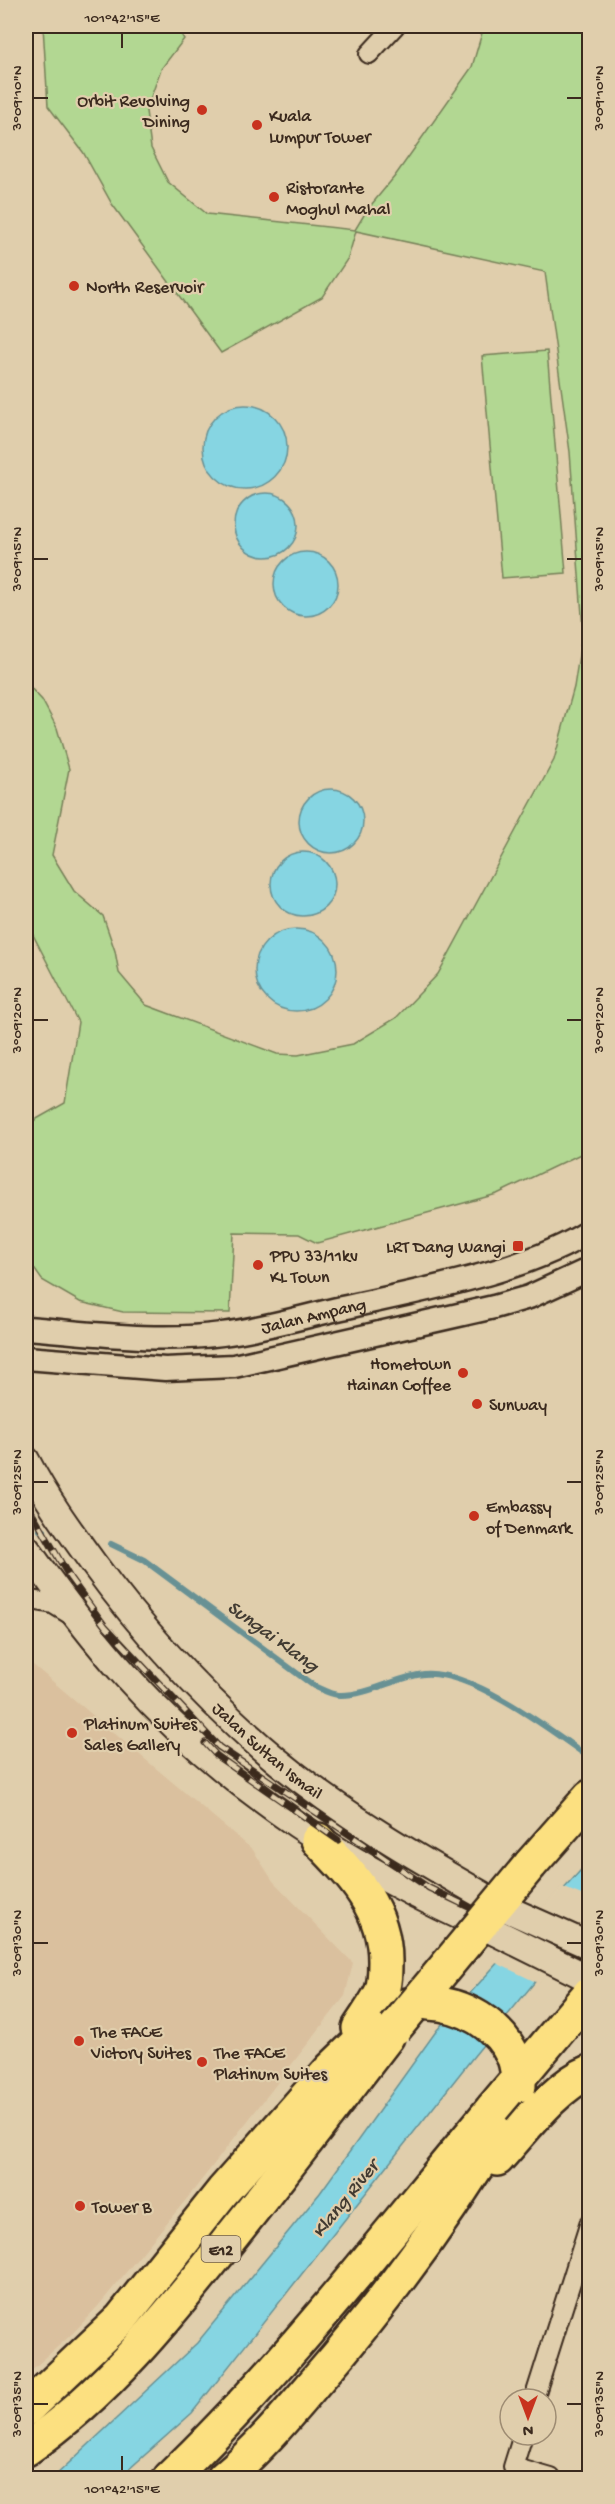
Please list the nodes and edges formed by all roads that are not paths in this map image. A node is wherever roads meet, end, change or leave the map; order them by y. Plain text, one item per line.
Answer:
1 (395, 26) edge
2 (369, 54) dead end
3 (590, 1231) edge
4 (590, 1269) edge
5 (26, 1328) edge
6 (26, 1358) edge
7 (26, 1461) edge
8 (27, 1555) edge
9 (26, 1599) edge
10 (79, 1622) junction
11 (590, 1797) edge
12 (318, 1840) junction
13 (590, 1946) edge
14 (590, 1978) edge
15 (590, 1993) edge
16 (331, 2069) junction
17 (590, 2072) edge
18 (449, 2211) junction
19 (590, 2222) edge
20 (538, 2387) edge
21 (26, 2409) edge
22 (519, 2447) edge
23 (26, 2449) edge
24 (170, 2478) edge
25 (224, 2478) edge
26 (551, 2478) edge

1 - 2 street
3 - 5 street, Jalan Ampang
4 - 6 street, Jalan Ampang
7 - 13 main road, Jalan Sultan Ismail, bridge
8 - 10 main road
9 - 10 street
10 - 12 main road
11 - 23 highway, E12, bridge
12 - 14 main road, bridge
12 - 16 highway
15 - 24 highway, bridge
16 - 18 highway, bridge
16 - 21 highway
17 - 18 highway
18 - 25 highway
19 - 20 street
22 - 26 street

